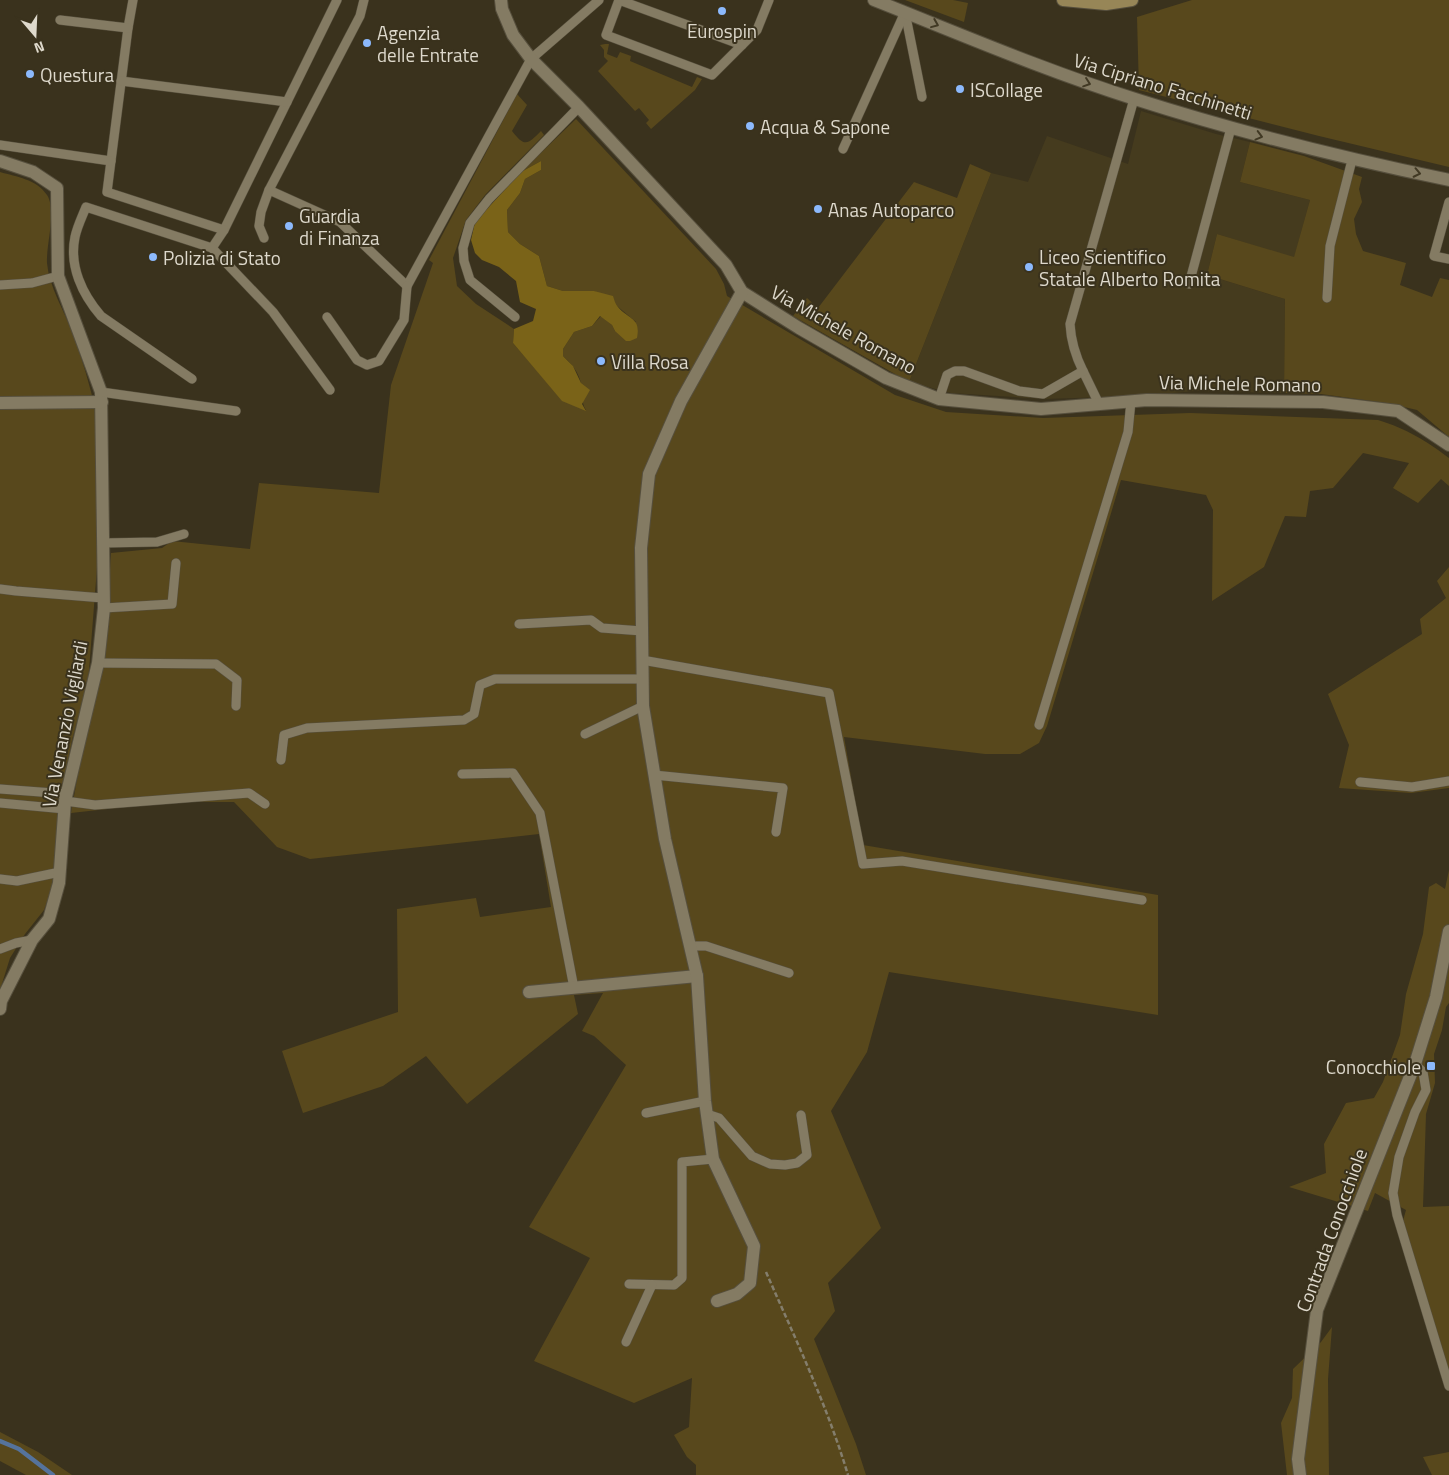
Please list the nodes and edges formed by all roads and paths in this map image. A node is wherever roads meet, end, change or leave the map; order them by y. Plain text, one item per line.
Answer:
1 (133, 0) edge
2 (337, 0) edge
3 (364, 0) edge
4 (501, 0) edge
5 (599, 0) edge
6 (619, 0) edge
7 (769, 0) edge
8 (874, 0) edge
9 (1063, 0) edge
10 (1132, 0) edge
11 (1083, 1) edge
12 (1107, 2) edge
13 (905, 12) junction
14 (60, 20) dead end
15 (128, 28) junction
16 (742, 45) junction
17 (531, 58) junction
18 (121, 82) junction
19 (922, 97) dead end
20 (1134, 99) junction
21 (287, 102) junction
22 (579, 107) junction
23 (1231, 128) junction
24 (0, 145) edge
25 (843, 149) dead end
26 (1352, 160) junction
27 (0, 161) edge
28 (111, 161) junction
29 (1449, 180) edge
30 (269, 190) junction
31 (1449, 202) edge
32 (224, 230) junction
33 (264, 238) dead end
34 (212, 248) junction
35 (1449, 259) edge
36 (58, 276) junction
37 (1189, 284) dead end
38 (0, 285) edge
39 (407, 286) junction
40 (742, 292) junction
41 (1327, 298) dead end
42 (327, 317) dead end
43 (515, 317) dead end
44 (1083, 370) junction
45 (192, 379) dead end
46 (330, 390) dead end
47 (102, 397) junction
48 (939, 399) junction
49 (1131, 401) junction
50 (0, 403) edge
51 (1099, 404) junction
52 (236, 411) dead end
53 (1449, 445) edge
54 (184, 534) dead end
55 (103, 543) junction
56 (176, 563) dead end
57 (0, 589) edge
58 (104, 603) junction
59 (519, 624) dead end
60 (642, 631) junction
61 (642, 660) junction
62 (98, 663) junction
63 (642, 679) junction
64 (236, 706) dead end
65 (643, 706) junction
66 (1039, 725) dead end
67 (585, 734) dead end
68 (281, 760) dead end
69 (462, 774) dead end
70 (654, 775) junction
71 (1449, 781) edge
72 (1360, 782) dead end
73 (0, 790) edge
74 (66, 801) junction
75 (0, 803) edge
76 (265, 804) dead end
77 (776, 832) dead end
78 (60, 872) junction
79 (0, 879) edge
80 (1142, 900) dead end
81 (1449, 931) edge
82 (32, 940) junction
83 (690, 946) junction
84 (0, 949) edge
85 (789, 973) dead end
86 (697, 976) junction
87 (574, 988) junction
88 (529, 992) dead end
89 (0, 1009) edge
90 (1414, 1064) junction
91 (706, 1108) junction
92 (646, 1114) dead end
93 (801, 1115) dead end
94 (713, 1159) junction
95 (766, 1271) dead end
96 (629, 1284) dead end
97 (652, 1285) junction
98 (717, 1301) dead end
99 (626, 1342) dead end
100 (1449, 1386) edge
101 (848, 1475) edge
102 (1300, 1475) edge

1 - 15 lane
2 - 21 lane
3 - 30 lane
4 - 17 street, Via Michele Romano
5 - 17 lane
6 - 16 lane
6 - 16 lane
7 - 16 lane
8 - 13 street, Via Cipriano Facchinetti
9 - 11 main road
10 - 12 main road
11 - 12 main road
13 - 19 lane
13 -> 20 street, Via Cipriano Facchinetti
13 - 25 lane
14 - 15 lane
15 - 18 lane
17 - 22 street, Via Michele Romano
17 - 39 lane
18 - 21 lane
18 - 28 lane
20 - 23 street, Via Cipriano Facchinetti
20 - 44 lane
21 - 32 lane
22 - 40 street, Via Michele Romano
22 - 43 lane
23 -> 26 street, Via Cipriano Facchinetti
23 - 37 lane
24 - 28 lane
26 -> 29 street, Via Cipriano Facchinetti
26 - 41 lane
27 - 36 street, Via Venanzio Vigliardi
28 - 32 lane
30 - 33 lane
30 - 39 lane
31 - 35 lane
32 - 34 lane
34 - 45 lane
34 - 46 lane
36 - 38 lane
36 - 47 street, Via Venanzio Vigliardi
39 - 42 lane
40 - 48 street, Via Michele Romano
40 - 60 street
44 - 48 lane
44 - 51 lane
47 - 50 street
47 - 52 lane
47 - 55 street, Via Venanzio Vigliardi
48 - 51 street, Via Michele Romano
49 - 51 street, Via Michele Romano
49 - 53 street, Via Michele Romano
49 - 66 lane
54 - 55 lane
55 - 58 street, Via Venanzio Vigliardi
56 - 58 lane
57 - 58 lane
58 - 62 street, Via Venanzio Vigliardi
59 - 60 lane
60 - 61 street
61 - 63 street
61 - 80 lane
62 - 64 lane
62 - 74 street, Via Venanzio Vigliardi
63 - 65 street
63 - 68 lane
65 - 67 lane
65 - 70 street
69 - 87 lane
70 - 77 lane
70 - 83 street
71 - 72 lane
73 - 74 lane
74 - 75 lane
74 - 76 lane
74 - 78 street, Via Venanzio Vigliardi
78 - 79 lane
78 - 82 street, Via Venanzio Vigliardi
81 - 90 street, Contrada Conocchiole
82 - 84 lane
82 - 89 street, Via Venanzio Vigliardi
83 - 85 lane
83 - 86 street
86 - 87 street
86 - 91 street
87 - 88 street
90 - 100 lane
90 - 102 street, Contrada Conocchiole
91 - 92 lane
91 - 93 lane
91 - 94 street
94 - 97 lane
94 - 98 street
95 - 101 path
96 - 97 lane
97 - 99 lane

